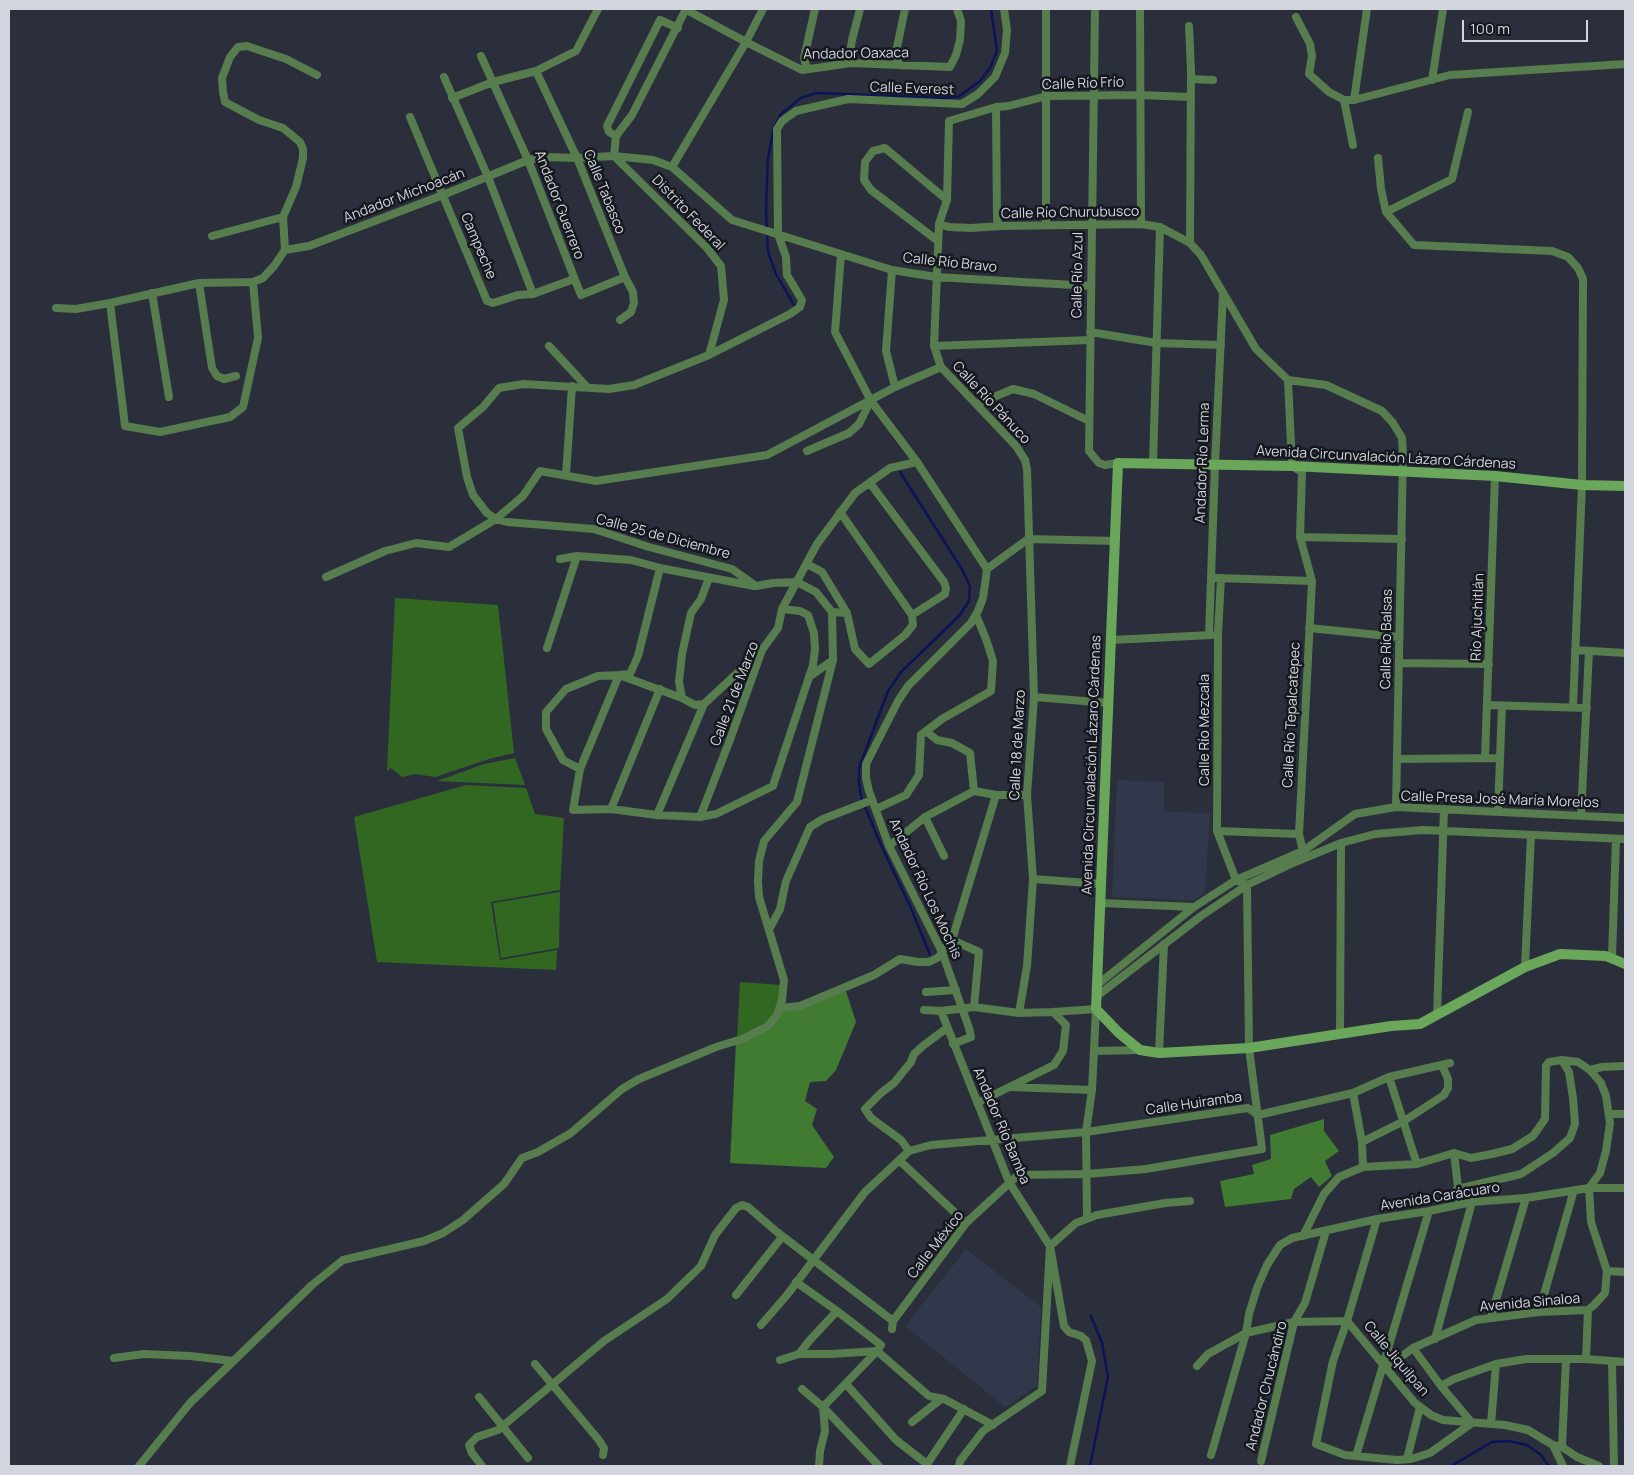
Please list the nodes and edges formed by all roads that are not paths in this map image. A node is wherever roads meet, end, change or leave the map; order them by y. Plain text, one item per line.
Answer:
1 (598, 9) edge
2 (686, 9) edge
3 (763, 9) edge
4 (815, 9) edge
5 (860, 9) edge
6 (905, 9) edge
7 (957, 9) edge
8 (1004, 9) edge
9 (1046, 9) edge
10 (1095, 9) edge
11 (1140, 9) edge
12 (1366, 9) edge
13 (1443, 9) edge
14 (1296, 17) dead end
15 (1189, 26) dead end
16 (678, 28) junction
17 (746, 42) junction
18 (481, 56) dead end
19 (850, 63) junction
20 (1625, 64) edge
21 (900, 65) junction
22 (807, 69) junction
23 (536, 70) junction
24 (317, 76) dead end
25 (444, 78) dead end
26 (1191, 79) junction
27 (1213, 80) dead end
28 (1432, 80) junction
29 (493, 82) junction
30 (1140, 95) junction
31 (1047, 96) junction
32 (1093, 96) junction
33 (1191, 97) junction
34 (452, 98) junction
35 (1344, 100) junction
36 (1354, 100) junction
37 (996, 107) junction
38 (1468, 112) dead end
39 (410, 117) dead end
40 (949, 121) joint
41 (616, 136) junction
42 (1352, 146) dead end
43 (614, 156) junction
44 (577, 158) junction
45 (1378, 158) dead end
46 (528, 160) junction
47 (672, 167) junction
48 (488, 177) junction
49 (443, 195) junction
50 (947, 200) junction
51 (1386, 212) junction
52 (283, 217) junction
53 (939, 224) junction
54 (1092, 224) junction
55 (1141, 224) junction
56 (1046, 225) junction
57 (1000, 226) junction
58 (754, 227) joint
59 (1160, 227) junction
60 (775, 233) junction
61 (212, 236) dead end
62 (938, 241) junction
63 (1190, 243) junction
64 (285, 250) junction
65 (841, 254) junction
66 (892, 270) junction
67 (625, 277) junction
68 (936, 277) junction
69 (574, 279) junction
70 (254, 282) junction
71 (199, 283) junction
72 (1091, 286) junction
73 (152, 293) junction
74 (1223, 293) junction
75 (534, 294) junction
76 (110, 303) junction
77 (56, 308) dead end
78 (620, 320) dead end
79 (1090, 332) junction
80 (1090, 340) junction
81 (1157, 343) junction
82 (1221, 345) junction
83 (549, 346) dead end
84 (934, 346) junction
85 (709, 355) junction
86 (941, 367) junction
87 (236, 376) dead end
88 (1288, 380) junction
89 (572, 386) junction
90 (587, 387) junction
91 (895, 387) junction
92 (169, 397) dead end
93 (871, 400) junction
94 (976, 404) junction
95 (1089, 421) junction
96 (806, 451) dead end
97 (916, 462) junction
98 (1118, 463) junction
99 (1153, 463) junction
100 (1214, 465) junction
101 (1292, 466) junction
102 (1403, 471) junction
103 (566, 475) junction
104 (1496, 476) junction
105 (870, 483) junction
106 (1582, 485) junction
107 (1625, 486) edge
108 (840, 512) junction
109 (496, 519) junction
110 (1300, 537) junction
111 (1028, 538) junction
112 (1402, 539) junction
113 (1115, 541) junction
114 (577, 556) junction
115 (560, 559) dead end
116 (807, 564) junction
117 (660, 568) junction
118 (987, 569) junction
119 (326, 577) dead end
120 (1211, 577) junction
121 (709, 578) junction
122 (1221, 578) junction
123 (1312, 581) junction
124 (797, 582) junction
125 (756, 586) junction
126 (782, 609) junction
127 (832, 612) junction
128 (847, 613) junction
129 (912, 615) junction
130 (976, 615) junction
131 (1309, 628) junction
132 (1218, 634) junction
133 (1209, 635) junction
134 (1399, 637) junction
135 (1111, 640) junction
136 (547, 648) dead end
137 (762, 650) junction
138 (1575, 650) junction
139 (1589, 651) junction
140 (1625, 653) edge
141 (833, 660) junction
142 (1399, 663) junction
143 (1489, 664) junction
144 (619, 675) junction
145 (809, 677) junction
146 (660, 689) junction
147 (1034, 697) junction
148 (682, 698) junction
149 (1109, 703) junction
150 (704, 704) junction
151 (1487, 705) junction
152 (1502, 706) junction
153 (1573, 707) junction
154 (1586, 708) junction
155 (926, 732) junction
156 (1485, 758) junction
157 (1500, 758) junction
158 (1397, 759) junction
159 (580, 769) junction
160 (974, 791) junction
161 (1027, 794) junction
162 (996, 795) junction
163 (870, 801) junction
164 (1396, 807) junction
165 (611, 809) junction
166 (876, 809) junction
167 (1444, 810) junction
168 (1498, 812) junction
169 (657, 815) junction
170 (1581, 816) junction
171 (700, 817) junction
172 (925, 817) junction
173 (1625, 818) edge
174 (1217, 831) junction
175 (1443, 831) junction
176 (1299, 834) junction
177 (1531, 835) junction
178 (1616, 839) junction
179 (1625, 839) edge
180 (1341, 843) junction
181 (889, 846) junction
182 (1303, 851) junction
183 (944, 856) dead end
184 (1032, 879) junction
185 (1236, 880) junction
186 (1101, 884) junction
187 (1247, 885) junction
188 (1101, 903) junction
189 (1194, 907) junction
190 (769, 930) junction
191 (952, 940) junction
192 (1164, 944) junction
193 (942, 952) junction
194 (1612, 958) junction
195 (1625, 964) edge
196 (1525, 968) junction
197 (1097, 985) junction
198 (956, 990) junction
199 (926, 992) dead end
200 (1097, 996) junction
201 (974, 1007) junction
202 (780, 1008) junction
203 (963, 1008) junction
204 (1096, 1009) junction
205 (924, 1010) dead end
206 (941, 1010) junction
207 (1053, 1012) junction
208 (1019, 1013) junction
209 (1437, 1016) junction
210 (947, 1028) junction
211 (1340, 1034) junction
212 (953, 1044) junction
213 (1249, 1048) junction
214 (1140, 1050) junction
215 (1094, 1051) junction
216 (1159, 1053) junction
217 (1562, 1060) junction
218 (1625, 1066) edge
219 (1590, 1070) junction
220 (1389, 1077) junction
221 (1009, 1087) junction
222 (1092, 1090) junction
223 (1353, 1093) junction
224 (977, 1103) junction
225 (1609, 1114) junction
226 (1625, 1114) edge
227 (1258, 1115) junction
228 (1404, 1121) junction
229 (1086, 1132) junction
230 (993, 1140) junction
231 (1362, 1142) junction
232 (909, 1151) junction
233 (1454, 1153) junction
234 (900, 1160) junction
235 (1417, 1164) junction
236 (1363, 1168) junction
237 (1087, 1174) junction
238 (1009, 1182) junction
239 (1589, 1188) junction
240 (1625, 1188) edge
241 (1457, 1189) junction
242 (1574, 1190) junction
243 (1526, 1198) junction
244 (1190, 1201) dead end
245 (1472, 1202) junction
246 (1460, 1204) junction
247 (1429, 1211) junction
248 (1087, 1218) junction
249 (1377, 1219) junction
250 (966, 1223) junction
251 (1326, 1232) junction
252 (780, 1235) junction
253 (1303, 1236) junction
254 (1050, 1246) junction
255 (813, 1259) junction
256 (1607, 1271) junction
257 (1625, 1272) edge
258 (796, 1282) junction
259 (736, 1295) dead end
260 (1588, 1310) junction
261 (837, 1311) junction
262 (1539, 1312) junction
263 (1491, 1317) junction
264 (1347, 1321) junction
265 (1294, 1322) junction
266 (761, 1325) dead end
267 (1246, 1333) junction
268 (1435, 1339) junction
269 (879, 1348) junction
270 (1412, 1348) junction
271 (799, 1354) junction
272 (114, 1358) dead end
273 (1566, 1359) junction
274 (1586, 1359) junction
275 (780, 1360) dead end
276 (233, 1361) junction
277 (1612, 1361) junction
278 (1625, 1362) edge
279 (535, 1364) dead end
280 (1496, 1364) junction
281 (1197, 1366) dead end
282 (1385, 1366) junction
283 (552, 1384) junction
284 (846, 1384) junction
285 (1441, 1386) junction
286 (802, 1389) dead end
287 (479, 1397) dead end
288 (941, 1399) junction
289 (823, 1407) junction
290 (1420, 1407) junction
291 (964, 1409) junction
292 (912, 1422) dead end
293 (1472, 1423) junction
294 (1491, 1424) junction
295 (993, 1425) junction
296 (503, 1426) junction
297 (1553, 1445) junction
298 (1562, 1447) junction
299 (1211, 1455) dead end
300 (604, 1456) dead end
301 (1356, 1456) junction
302 (528, 1458) dead end
303 (1407, 1459) junction
304 (1262, 1462) dead end
305 (927, 1465) edge
306 (139, 1466) edge
307 (482, 1466) edge
308 (819, 1466) edge
309 (879, 1466) edge
310 (960, 1466) edge
311 (1070, 1466) edge
312 (1563, 1466) edge
313 (1599, 1466) edge
314 (1614, 1466) edge

1 - 23 street
2 - 16 street
2 - 17 street, Andador Oaxaca
3 - 17 street
4 - 22 street
5 - 19 street
6 - 21 street
7 - 21 street, Andador Oaxaca
8 - 60 street, Calle Everest
9 - 31 street
10 - 32 street, Calle Río Azul
11 - 30 street
12 - 36 street
13 - 28 street
14 - 35 street
15 - 26 street
16 - 41 street
16 - 41 street
17 - 22 street, Andador Oaxaca
17 - 47 street
18 - 29 street, Andador Guerrero
19 - 21 street, Andador Oaxaca
19 - 22 street, Andador Oaxaca
20 - 28 street
23 - 29 street
23 - 44 street, Calle Tabasco
24 - 52 street
25 - 34 street
26 - 27 street
26 - 33 street
28 - 36 street
29 - 34 street
29 - 46 street, Andador Guerrero
30 - 32 street, Calle Río Frío
30 - 33 street, Calle Río Frío
30 - 55 street
31 - 32 street, Calle Río Frío
31 - 37 street, Calle Río Frío
31 - 56 street
32 - 54 street, Calle Río Azul
33 - 63 street
34 - 48 street
35 - 36 street
35 - 42 street
37 - 40 street, Calle Río Frío
37 - 57 street
38 - 51 street
39 - 49 street, Campeche
40 - 50 street, Calle Río Pánuco
41 - 43 street
43 - 44 street, Andador Michoacán
43 - 47 street, Andador Michoacán
43 - 85 street, Distrito Federal
44 - 46 street, Andador Michoacán
44 - 67 street, Calle Tabasco
45 - 51 street
46 - 48 street, Andador Michoacán
46 - 69 street, Andador Guerrero
47 - 58 street, Andador Michoacán
48 - 49 street, Andador Michoacán
48 - 75 street
49 - 64 street, Andador Michoacán
49 - 75 street, Campeche
50 - 53 street, Calle Río Pánuco
50 - 62 street
51 - 106 street
52 - 61 street
52 - 64 street
53 - 57 street, Calle Río Churubusco
53 - 62 street, Calle Río Pánuco
54 - 55 street, Calle Río Churubusco
54 - 56 street, Calle Río Churubusco
54 - 72 street, Calle Río Azul
55 - 59 street, Calle Río Churubusco
56 - 57 street, Calle Río Churubusco
58 - 60 street, Calle Río Bravo
59 - 63 street, Calle Río Churubusco
59 - 81 street
60 - 65 street, Calle Río Bravo
60 - 85 street
62 - 68 street, Calle Río Pánuco
63 - 74 street, Calle Río Churubusco
64 - 70 street
65 - 66 street, Calle Río Bravo
65 - 93 street
66 - 68 street, Calle Río Bravo
66 - 91 street
67 - 69 street, Andador Guerrero
67 - 78 street, Calle Tabasco
68 - 72 street, Calle Río Bravo
68 - 84 street, Calle Río Pánuco
69 - 75 street, Campeche
70 - 71 street
70 - 76 street
71 - 73 street
71 - 87 street
72 - 79 street, Calle Río Azul
73 - 76 street
73 - 92 street
74 - 82 street, Andador Río Lerma
74 - 88 street, Calle Río Churubusco
76 - 77 street
79 - 80 street, Calle Río Azul
79 - 81 street
80 - 84 street
80 - 95 street, Calle Río Azul
81 - 82 street
81 - 99 street
82 - 100 street, Andador Río Lerma
83 - 90 street
84 - 86 street, Calle Río Pánuco
85 - 90 street
86 - 91 street
86 - 94 street, Calle Río Pánuco
88 - 101 street
88 - 102 street
89 - 90 street
89 - 103 street
89 - 109 street
91 - 93 street
93 - 96 street
93 - 97 street
93 - 103 street
94 - 95 street
94 - 111 street, Calle Río Pánuco
95 - 98 street, Calle Río Azul
97 - 105 street, Calle 21 de Marzo
97 - 118 street
98 - 99 street, Avenida Circunvalación Lázaro Cárdenas
98 - 113 street, Avenida Circunvalación Lázaro Cárdenas
99 - 100 street, Avenida Circunvalación Lázaro Cárdenas
100 - 101 street, Avenida Circunvalación Lázaro Cárdenas
100 - 120 street, Andador Río Lerma
101 - 102 street, Avenida Circunvalación Lázaro Cárdenas
101 - 110 street, Calle Río Tepalcatepec
102 - 104 street, Avenida Circunvalación Lázaro Cárdenas
102 - 112 street, Calle Río Balsas
103 - 109 street
104 - 106 street, Avenida Circunvalación Lázaro Cárdenas
104 - 143 street, Río Ajuchitlán
105 - 108 street, Calle 21 de Marzo
105 - 129 street
106 - 107 street, Avenida Circunvalación Lázaro Cárdenas
106 - 138 street
108 - 116 street, Calle 21 de Marzo
108 - 129 street
109 - 119 street
109 - 125 street, Calle 25 de Diciembre
110 - 112 street
110 - 123 street, Calle Río Tepalcatepec
111 - 113 street
111 - 118 street
111 - 147 street, Calle 18 de Marzo
112 - 134 street, Calle Río Balsas
113 - 135 street, Avenida Circunvalación Lázaro Cárdenas
114 - 115 street
114 - 117 street
114 - 136 street
116 - 124 street, Calle 21 de Marzo
116 - 128 street
117 - 121 street
117 - 144 street
118 - 130 street, Andador Río Los Mochis
120 - 122 street
120 - 133 street, Andador Río Lerma
121 - 125 street
121 - 148 street
122 - 123 street
122 - 132 street, Calle Río Mezcala
123 - 131 street, Calle Río Tepalcatepec
124 - 125 street
124 - 126 street, Calle 21 de Marzo
124 - 127 street
126 - 137 street, Calle 21 de Marzo
126 - 145 street
127 - 128 street
127 - 141 street
128 - 129 street
130 - 155 street
130 - 163 street, Andador Río Los Mochis
131 - 134 street
131 - 176 street, Calle Río Tepalcatepec
132 - 133 street
132 - 174 street, Calle Río Mezcala
133 - 135 street
134 - 142 street, Calle Río Balsas
135 - 149 street, Avenida Circunvalación Lázaro Cárdenas
137 - 150 street
137 - 171 street, Calle 21 de Marzo
138 - 139 street
138 - 153 street
139 - 140 street
139 - 154 street
141 - 145 street
141 - 190 street
142 - 143 street
142 - 158 street, Calle Río Balsas
143 - 151 street, Río Ajuchitlán
144 - 146 street
144 - 159 street
144 - 159 street
145 - 171 street
146 - 148 street
146 - 165 street
147 - 149 street
147 - 161 street, Calle 18 de Marzo
148 - 150 street
149 - 186 street, Avenida Circunvalación Lázaro Cárdenas
150 - 169 street
151 - 152 street
151 - 156 street, Río Ajuchitlán
152 - 153 street
152 - 157 street
153 - 154 street
154 - 170 street
155 - 160 street
155 - 166 street
156 - 157 street
156 - 158 street
157 - 168 street
158 - 164 street, Calle Río Balsas
159 - 165 street
160 - 162 street
160 - 172 street
161 - 162 street
161 - 184 street, Calle 18 de Marzo
162 - 191 street
163 - 166 street, Andador Río Los Mochis
163 - 190 street
164 - 167 street, Calle Presa José María Morelos
164 - 182 street, Calle Presa José María Morelos
165 - 169 street
166 - 181 street, Andador Río Los Mochis
167 - 168 street, Calle Presa José María Morelos
167 - 175 street
168 - 170 street, Calle Presa José María Morelos
169 - 171 street
170 - 173 street, Calle Presa José María Morelos
172 - 181 street
172 - 183 street
174 - 176 street
174 - 185 street, Calle Río Mezcala
175 - 177 street
175 - 180 street
175 - 209 street
176 - 182 street, Calle Río Tepalcatepec
177 - 178 street
177 - 196 street
178 - 179 street
178 - 194 street
180 - 187 street
180 - 211 street
181 - 193 street, Andador Río Los Mochis
182 - 185 street, Calle Presa José María Morelos
184 - 186 street
184 - 208 street, Calle 18 de Marzo
185 - 187 street
185 - 189 street, Calle Presa José María Morelos
186 - 188 street, Avenida Circunvalación Lázaro Cárdenas
187 - 192 street
187 - 213 street
188 - 189 street
188 - 197 street, Avenida Circunvalación Lázaro Cárdenas
189 - 197 street, Calle Presa José María Morelos
190 - 202 street
191 - 193 street
191 - 201 street
192 - 200 street
192 - 216 street
193 - 198 street, Andador Río Los Mochis
193 - 202 street
194 - 195 street
194 - 196 street
196 - 209 street
197 - 200 street, Avenida Circunvalación Lázaro Cárdenas
198 - 199 street
198 - 203 street, Andador Río Los Mochis
200 - 204 street, Avenida Circunvalación Lázaro Cárdenas
201 - 203 street
201 - 208 street
202 - 276 street
203 - 206 street
203 - 212 street, Andador Río Los Mochis
204 - 207 street
204 - 214 street
204 - 215 street
205 - 206 street
206 - 210 street, Andador Río Bamba
207 - 208 street
207 - 221 street
209 - 211 street
210 - 212 street, Andador Río Bamba
210 - 232 street
211 - 213 street
212 - 224 street, Andador Río Bamba
213 - 216 street
213 - 227 street
214 - 215 street
214 - 216 street
215 - 222 street
217 - 219 street
217 - 233 street
217 - 241 street
218 - 219 street
219 - 225 street
220 - 223 street, Calle Huiramba
220 - 228 street
220 - 228 street, Calle Huiramba
221 - 222 street
221 - 224 street
222 - 229 street
223 - 227 street, Calle Huiramba
223 - 231 street
224 - 230 street, Andador Río Bamba
225 - 226 street
225 - 239 street
227 - 229 street, Calle Huiramba
227 - 237 street, Calle México
228 - 231 street
228 - 235 street
229 - 230 street, Calle Huiramba
229 - 237 street
230 - 232 street, Calle Huiramba
230 - 238 street, Andador Río Bamba
231 - 236 street
232 - 234 street
233 - 235 street
233 - 241 street
234 - 250 street
234 - 255 street
235 - 236 street
236 - 253 street
237 - 238 street, Calle México
237 - 248 street
238 - 250 street, Calle México
238 - 254 street, Andador Río Bamba
239 - 240 street, Avenida Carácuaro
239 - 242 street, Avenida Carácuaro
239 - 256 street, Avenida Sinaloa
241 - 246 street
242 - 243 street, Avenida Carácuaro
242 - 262 street
243 - 245 street, Avenida Carácuaro
243 - 263 street
244 - 248 street
245 - 246 street, Avenida Carácuaro
245 - 268 street
246 - 247 street, Avenida Carácuaro
247 - 249 street, Avenida Carácuaro
247 - 282 street
248 - 254 street
249 - 251 street, Avenida Carácuaro
249 - 264 street
250 - 255 street, Calle México
251 - 253 street, Avenida Carácuaro
251 - 265 street, Andador Chucándiro
252 - 255 street
252 - 259 street
252 - 283 street
253 - 267 street, Avenida Carácuaro
254 - 295 street
254 - 311 street
255 - 258 street
256 - 257 street
256 - 260 street, Avenida Sinaloa
258 - 261 street
258 - 266 street
260 - 262 street, Avenida Sinaloa
260 - 274 street
261 - 269 street
261 - 271 street
262 - 263 street, Avenida Sinaloa
263 - 268 street, Avenida Sinaloa
264 - 265 street, Calle Jiquilpan
264 - 282 street, Calle Jiquilpan
264 - 301 street
265 - 267 street, Calle Jiquilpan
265 - 304 street, Andador Chucándiro
267 - 281 street, Calle Jiquilpan
267 - 299 street, Avenida Carácuaro
268 - 270 street, Avenida Sinaloa
269 - 271 street
269 - 284 street
269 - 288 street
270 - 282 street, Avenida Sinaloa
270 - 285 street
271 - 275 street
272 - 276 street
273 - 274 street
273 - 280 street
273 - 298 street
274 - 277 street
276 - 306 street
277 - 278 street
277 - 314 street
279 - 283 street
280 - 285 street
280 - 294 street
282 - 290 street, Calle Jiquilpan
282 - 301 street
283 - 296 street
283 - 300 street
284 - 289 street
284 - 305 street
285 - 293 street
286 - 289 street
287 - 296 street
288 - 291 street
288 - 292 street
289 - 308 street
289 - 309 street
290 - 293 street, Calle Jiquilpan
290 - 303 street
291 - 295 street
291 - 305 street
293 - 294 street, Calle Jiquilpan
293 - 303 street
294 - 297 street, Calle Jiquilpan
295 - 310 street
296 - 302 street
296 - 307 street
297 - 298 street, Calle Jiquilpan
297 - 312 street
298 - 313 street, Calle Jiquilpan
301 - 303 street

